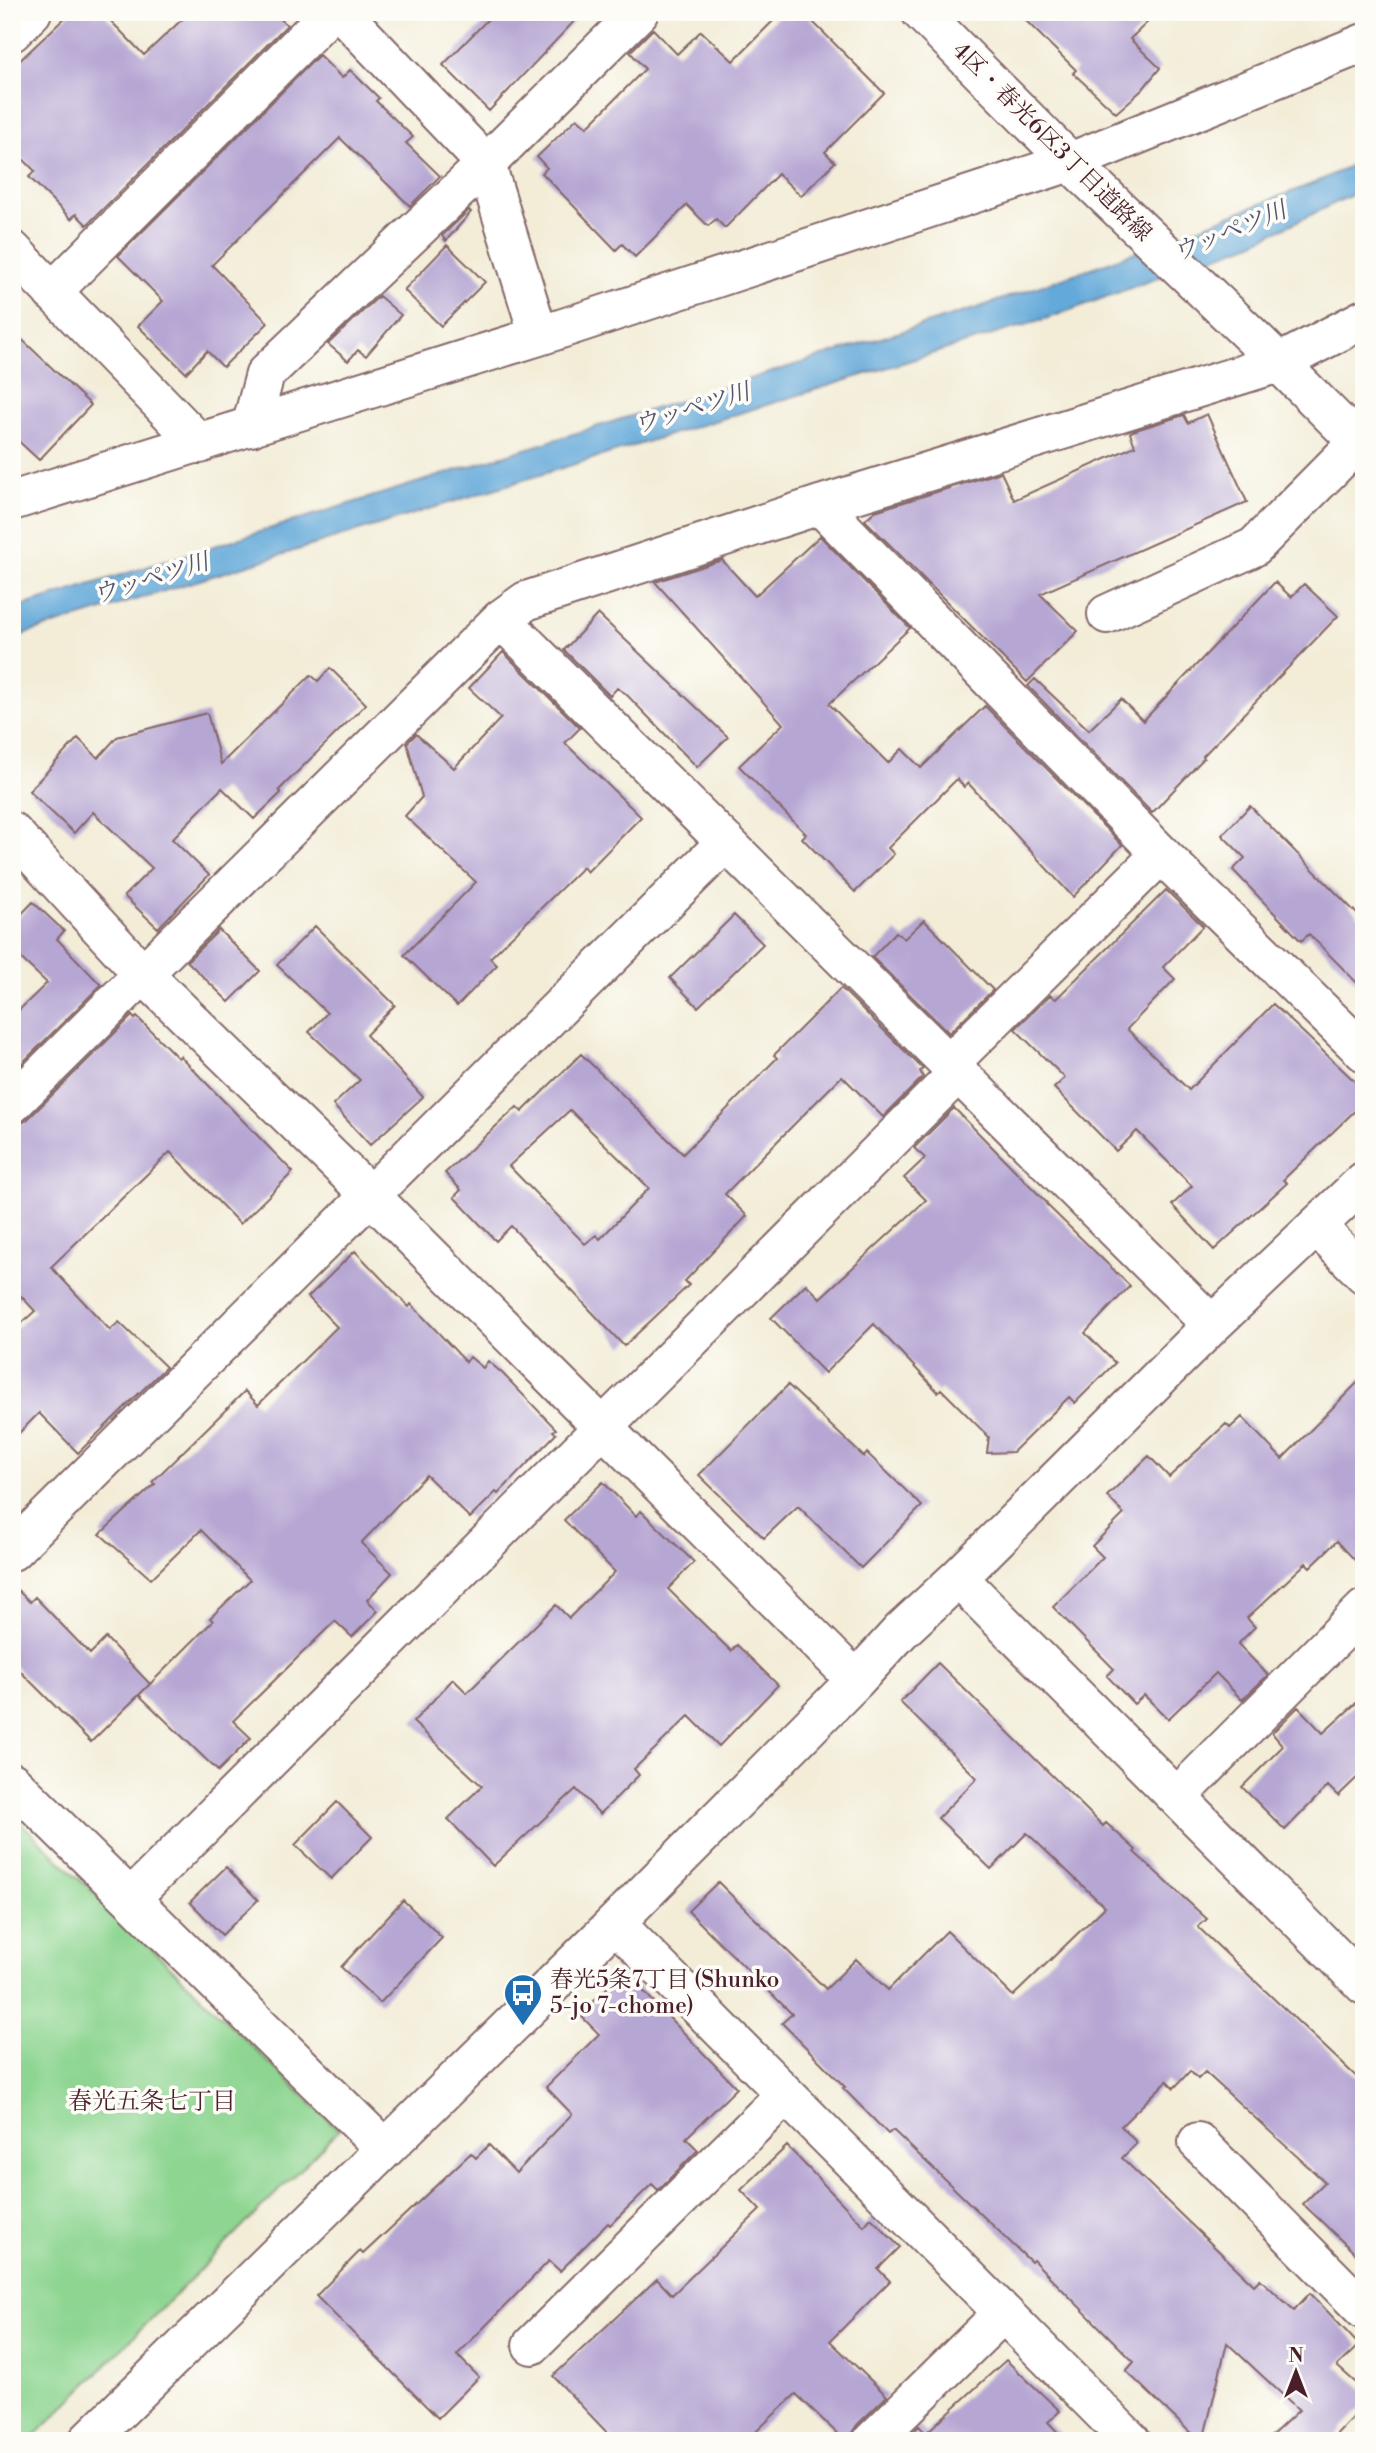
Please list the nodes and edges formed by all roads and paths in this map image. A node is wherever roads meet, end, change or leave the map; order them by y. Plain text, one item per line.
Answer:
1 (32, 12) edge
2 (331, 12) edge
3 (341, 12) edge
4 (639, 12) edge
5 (920, 12) edge
6 (12, 32) edge
7 (1364, 43) edge
8 (1070, 162) junction
9 (486, 164) junction
10 (12, 250) edge
11 (52, 292) junction
12 (1364, 319) edge
13 (539, 336) junction
14 (1269, 353) junction
15 (251, 427) junction
16 (200, 443) junction
17 (1361, 445) edge
18 (12, 501) edge
19 (820, 505) junction
20 (1107, 614) dead end
21 (501, 620) junction
22 (12, 832) edge
23 (726, 842) junction
24 (1161, 854) junction
25 (142, 973) junction
26 (1364, 1052) edge
27 (954, 1067) junction
28 (12, 1104) edge
29 (1364, 1181) edge
30 (371, 1196) junction
31 (1317, 1227) junction
32 (1364, 1273) edge
33 (1212, 1325) junction
34 (603, 1428) junction
35 (12, 1551) edge
36 (958, 1578) junction
37 (1364, 1609) edge
38 (856, 1680) junction
39 (12, 1782) edge
40 (1177, 1797) junction
41 (131, 1898) junction
42 (615, 1923) junction
43 (1364, 1985) edge
44 (785, 2095) junction
45 (1198, 2142) dead end
46 (385, 2149) junction
47 (1364, 2310) edge
48 (1003, 2314) junction
49 (532, 2345) dead end
50 (88, 2441) edge
51 (872, 2441) edge
52 (1131, 2441) edge

1 - 6 street
2 - 11 street
3 - 9 street
4 - 9 street
5 - 8 street, 4区・春光6区3丁目道路線
7 - 8 street
8 - 13 street
8 - 14 street, 4区・春光6区3丁目道路線
9 - 13 street
9 - 15 street
10 - 11 street
11 - 16 street
12 - 14 street
13 - 15 street
14 - 17 street, 4区・春光6区3丁目道路線
14 - 19 street
15 - 16 street
16 - 18 street
17 - 20 street
19 - 21 street
19 - 24 street
21 - 23 street
21 - 25 street
22 - 25 street
23 - 27 street
23 - 30 street
24 - 26 street
24 - 27 street
25 - 28 street
25 - 30 street
27 - 33 street
27 - 34 street
29 - 31 street
30 - 34 street
30 - 35 street
31 - 32 street
31 - 33 street
33 - 36 street
34 - 38 street
34 - 41 street
36 - 38 street
36 - 40 street
37 - 40 street
38 - 42 street
39 - 41 street
40 - 43 street
41 - 46 street
42 - 44 street
42 - 46 street
44 - 48 street
44 - 49 street
45 - 47 street
46 - 50 street
48 - 51 street
48 - 52 street

